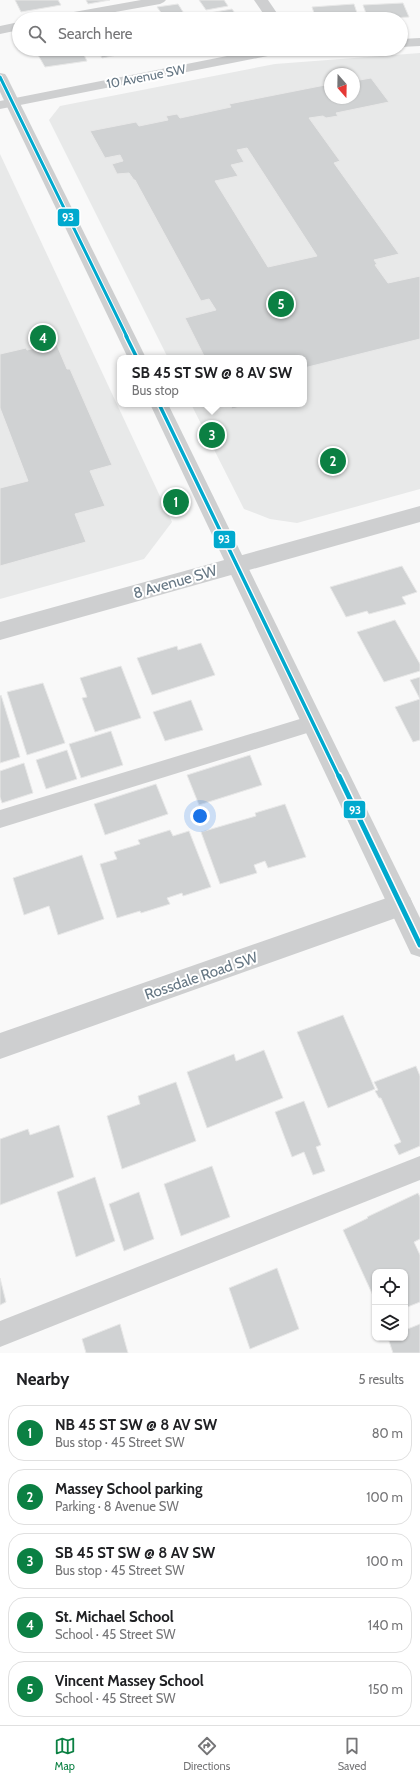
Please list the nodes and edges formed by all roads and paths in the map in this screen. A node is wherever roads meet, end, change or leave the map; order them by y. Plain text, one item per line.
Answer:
1 (160, 0) edge
2 (261, 0) edge
3 (127, 3) edge
4 (88, 12) edge
5 (269, 12) edge
6 (12, 27) edge
7 (0, 30) edge
8 (420, 42) edge
9 (408, 43) edge
10 (248, 56) edge
11 (0, 77) edge
12 (6, 104) edge
13 (135, 355) edge
14 (160, 407) edge
15 (420, 514) edge
16 (236, 565) junction
17 (0, 631) edge
18 (313, 723) junction
19 (0, 819) edge
20 (401, 905) junction
21 (420, 945) edge
22 (0, 1046) edge
23 (420, 1168) edge
24 (0, 1334) edge

1 - 3 lane
2 - 5 street
3 - 4 lane
6 - 7 lane
8 - 9 street
10 - 12 street, 10 Avenue SW
11 - 12 street
12 - 13 street
14 - 16 street
15 - 16 street, 8 Avenue SW
16 - 17 street, 8 Avenue SW
16 - 18 street
18 - 19 lane
18 - 20 street
20 - 21 street
20 - 22 street, Rossdale Road SW
23 - 24 lane

